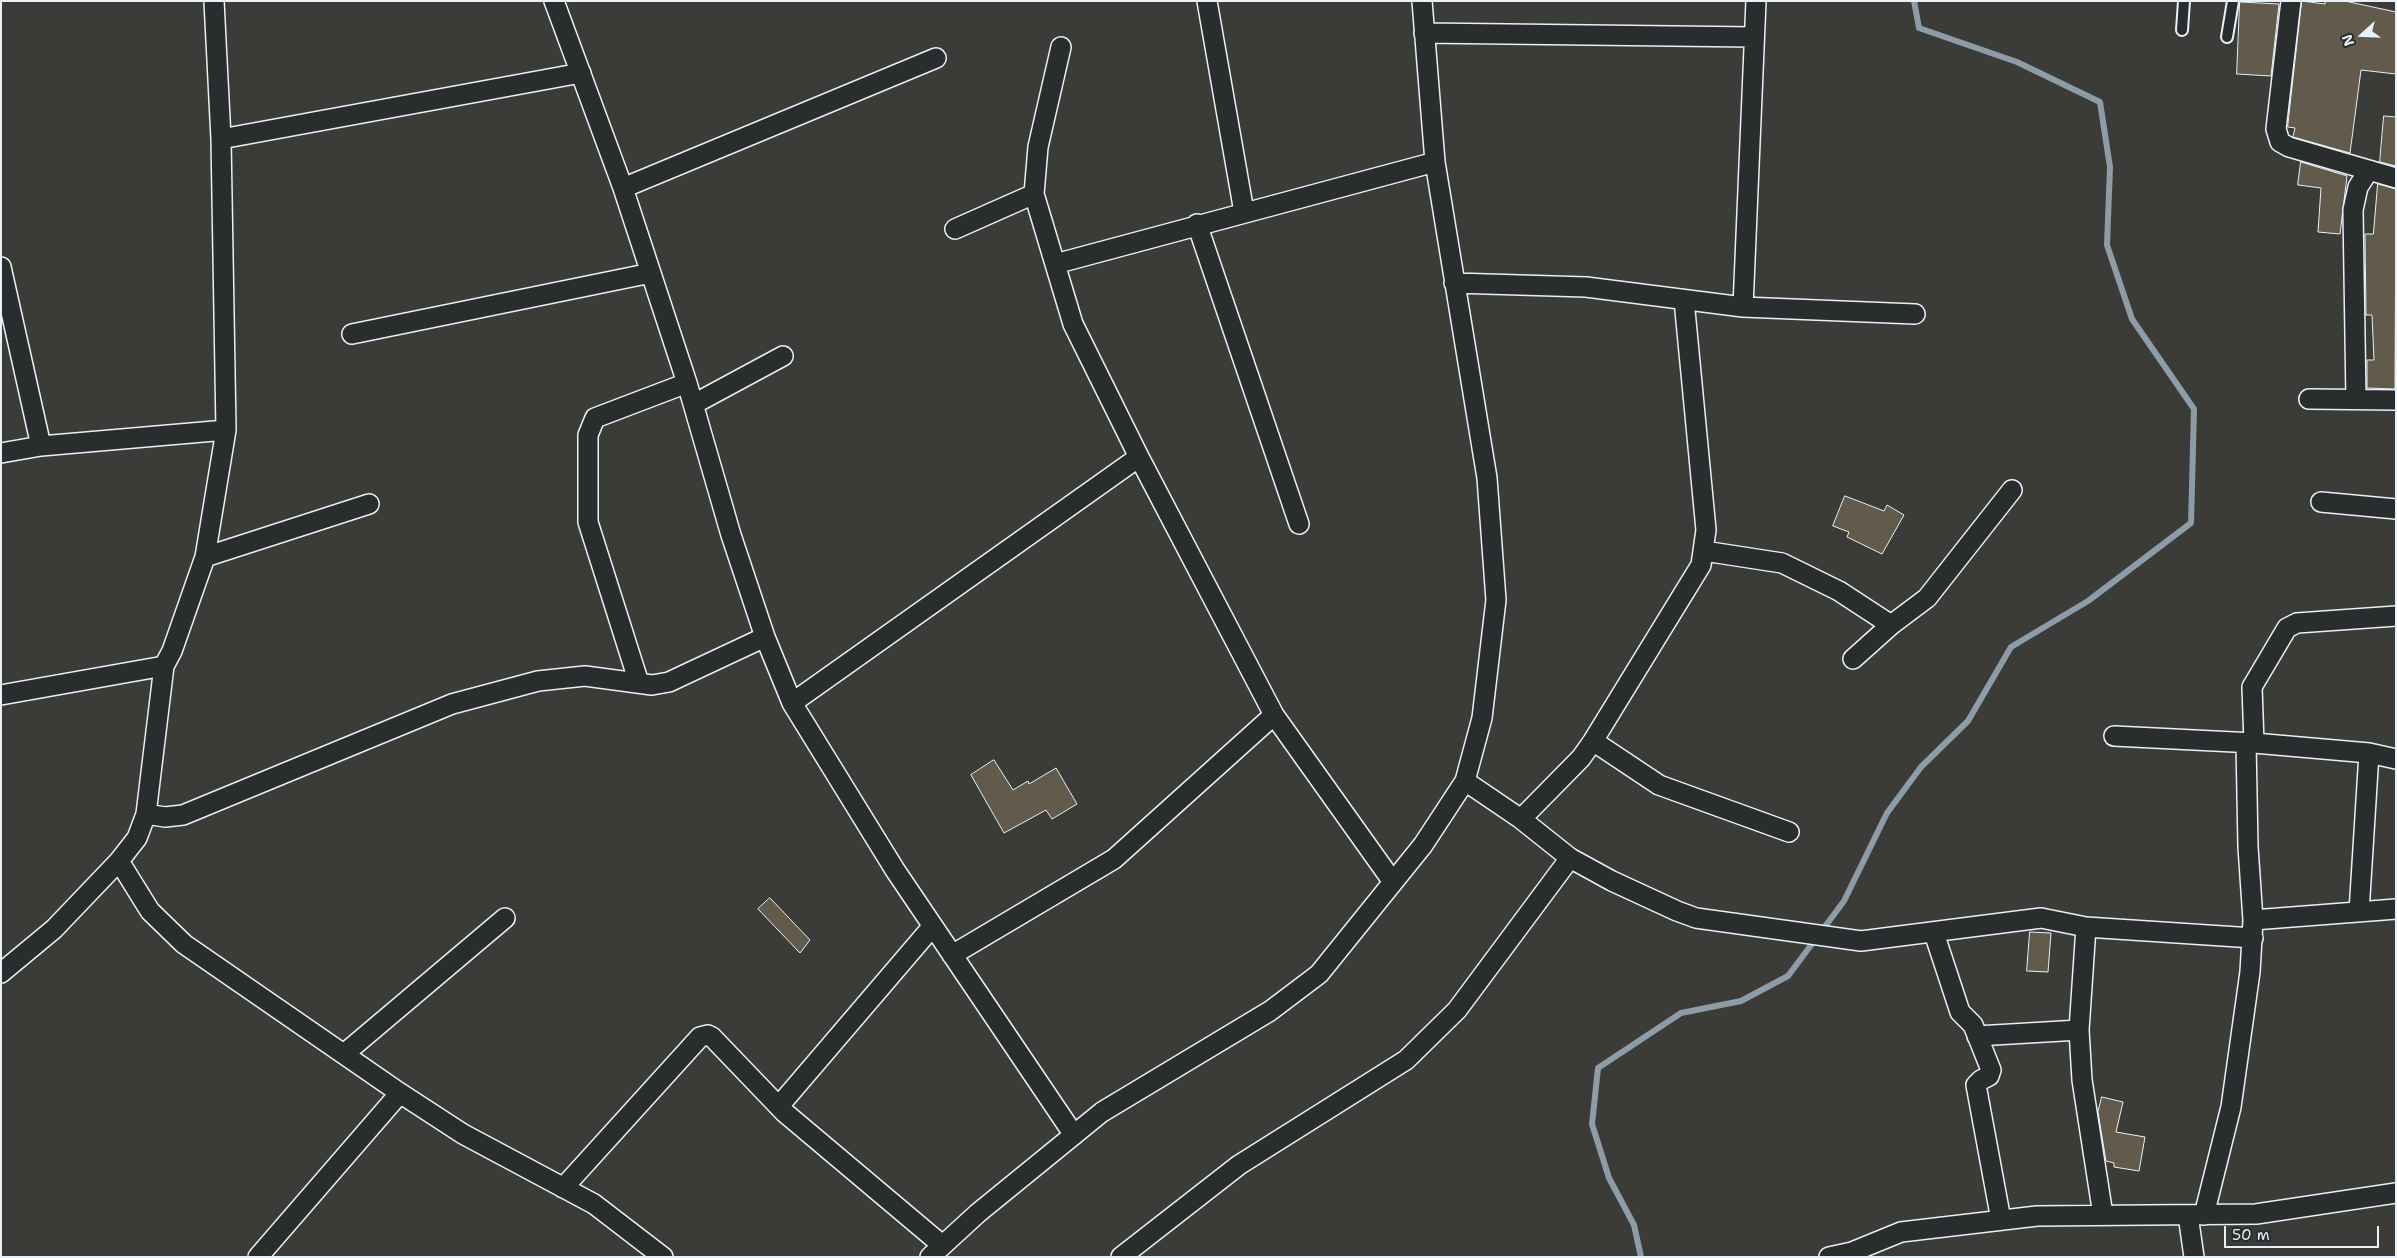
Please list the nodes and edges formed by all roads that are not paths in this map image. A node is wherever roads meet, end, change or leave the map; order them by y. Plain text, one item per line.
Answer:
1 (214, 1) edge
2 (554, 1) edge
3 (1207, 1) edge
4 (1422, 1) edge
5 (1756, 1) edge
6 (2184, 1) edge
7 (2233, 1) edge
8 (2291, 1) edge
9 (2182, 30) dead end
10 (1424, 32) junction
11 (1754, 37) junction
12 (2228, 37) dead end
13 (1060, 47) dead end
14 (936, 58) dead end
15 (580, 73) junction
16 (221, 139) junction
17 (1435, 162) junction
18 (2369, 170) junction
19 (2396, 178) edge
20 (623, 188) junction
21 (1034, 194) junction
22 (1244, 212) junction
23 (1197, 224) junction
24 (954, 229) dead end
25 (1055, 264) junction
26 (1, 267) edge
27 (651, 273) junction
28 (1454, 283) junction
29 (1684, 300) junction
30 (1743, 308) junction
31 (1915, 314) dead end
32 (352, 334) dead end
33 (783, 356) dead end
34 (687, 382) junction
35 (2309, 399) dead end
36 (2356, 399) junction
37 (2396, 400) edge
38 (694, 404) junction
39 (226, 430) junction
40 (41, 446) junction
41 (1, 453) edge
42 (1139, 457) junction
43 (2012, 490) dead end
44 (2320, 502) dead end
45 (369, 504) dead end
46 (2396, 509) edge
47 (1299, 524) dead end
48 (1704, 551) junction
49 (205, 557) junction
50 (2396, 616) edge
51 (1891, 625) junction
52 (765, 637) junction
53 (1853, 659) dead end
54 (164, 666) junction
55 (639, 683) junction
56 (1, 695) edge
57 (792, 702) junction
58 (1274, 715) junction
59 (2114, 736) dead end
60 (1593, 741) junction
61 (2250, 743) junction
62 (2369, 753) junction
63 (2396, 759) edge
64 (1465, 781) junction
65 (146, 814) junction
66 (1521, 819) junction
67 (1789, 832) dead end
68 (1570, 858) junction
69 (119, 861) junction
70 (1392, 882) junction
71 (2396, 909) edge
72 (2359, 912) junction
73 (505, 918) dead end
74 (932, 927) junction
75 (2086, 927) junction
76 (2253, 929) junction
77 (1934, 933) junction
78 (952, 955) junction
79 (1, 973) edge
80 (2079, 1030) junction
81 (1977, 1036) junction
82 (344, 1054) junction
83 (400, 1093) junction
84 (779, 1106) junction
85 (1074, 1135) junction
86 (563, 1188) junction
87 (2396, 1193) edge
88 (2103, 1215) junction
89 (2196, 1215) junction
90 (2001, 1220) junction
91 (936, 1251) edge
92 (1853, 1254) edge
93 (258, 1257) edge
94 (663, 1257) edge
95 (1120, 1257) edge
96 (1829, 1257) edge
97 (2194, 1257) edge

1 - 16 street
2 - 15 street
3 - 22 street
4 - 10 street
5 - 11 street
6 - 9 lane
7 - 12 lane
8 - 18 street
10 - 11 street
10 - 17 street
11 - 30 street
13 - 21 street
14 - 20 street
15 - 16 street
15 - 20 street
16 - 39 street
17 - 22 street
17 - 28 street
18 - 19 street
18 - 36 street
20 - 27 street
21 - 24 street
21 - 25 street
22 - 23 street
23 - 25 street
23 - 47 street
25 - 42 street
26 - 40 street
27 - 32 street
27 - 34 street
28 - 29 street
28 - 64 street
29 - 30 street
29 - 48 street
30 - 31 street
33 - 38 street
34 - 38 street
34 - 55 street
35 - 36 street
36 - 37 street
38 - 52 street
39 - 40 street
39 - 49 street
40 - 41 street
42 - 57 street
42 - 58 street
43 - 51 street
44 - 46 street
45 - 49 street
48 - 51 street
48 - 60 street
49 - 54 street
50 - 61 street
51 - 53 street
52 - 55 street
52 - 57 street
54 - 56 street
54 - 65 street
55 - 65 street
57 - 74 street
58 - 70 street
58 - 78 street
59 - 61 street
60 - 66 street
60 - 67 street
61 - 62 street
61 - 76 street
62 - 63 street
62 - 72 street
64 - 66 street
64 - 70 street
65 - 69 street
66 - 68 street
68 - 77 street
68 - 95 street
69 - 79 street
69 - 82 street
70 - 85 street
71 - 72 street
72 - 76 street
73 - 82 street
74 - 78 street
74 - 84 street
75 - 76 street
75 - 77 street
75 - 80 street
76 - 89 street
77 - 81 street
78 - 85 street
80 - 81 street
80 - 88 street
81 - 90 street
82 - 83 street
83 - 86 street
83 - 93 street
84 - 86 street
84 - 91 street
85 - 91 street
86 - 94 street
87 - 89 street
88 - 89 street
88 - 90 street
89 - 97 street
90 - 92 street
92 - 96 street

